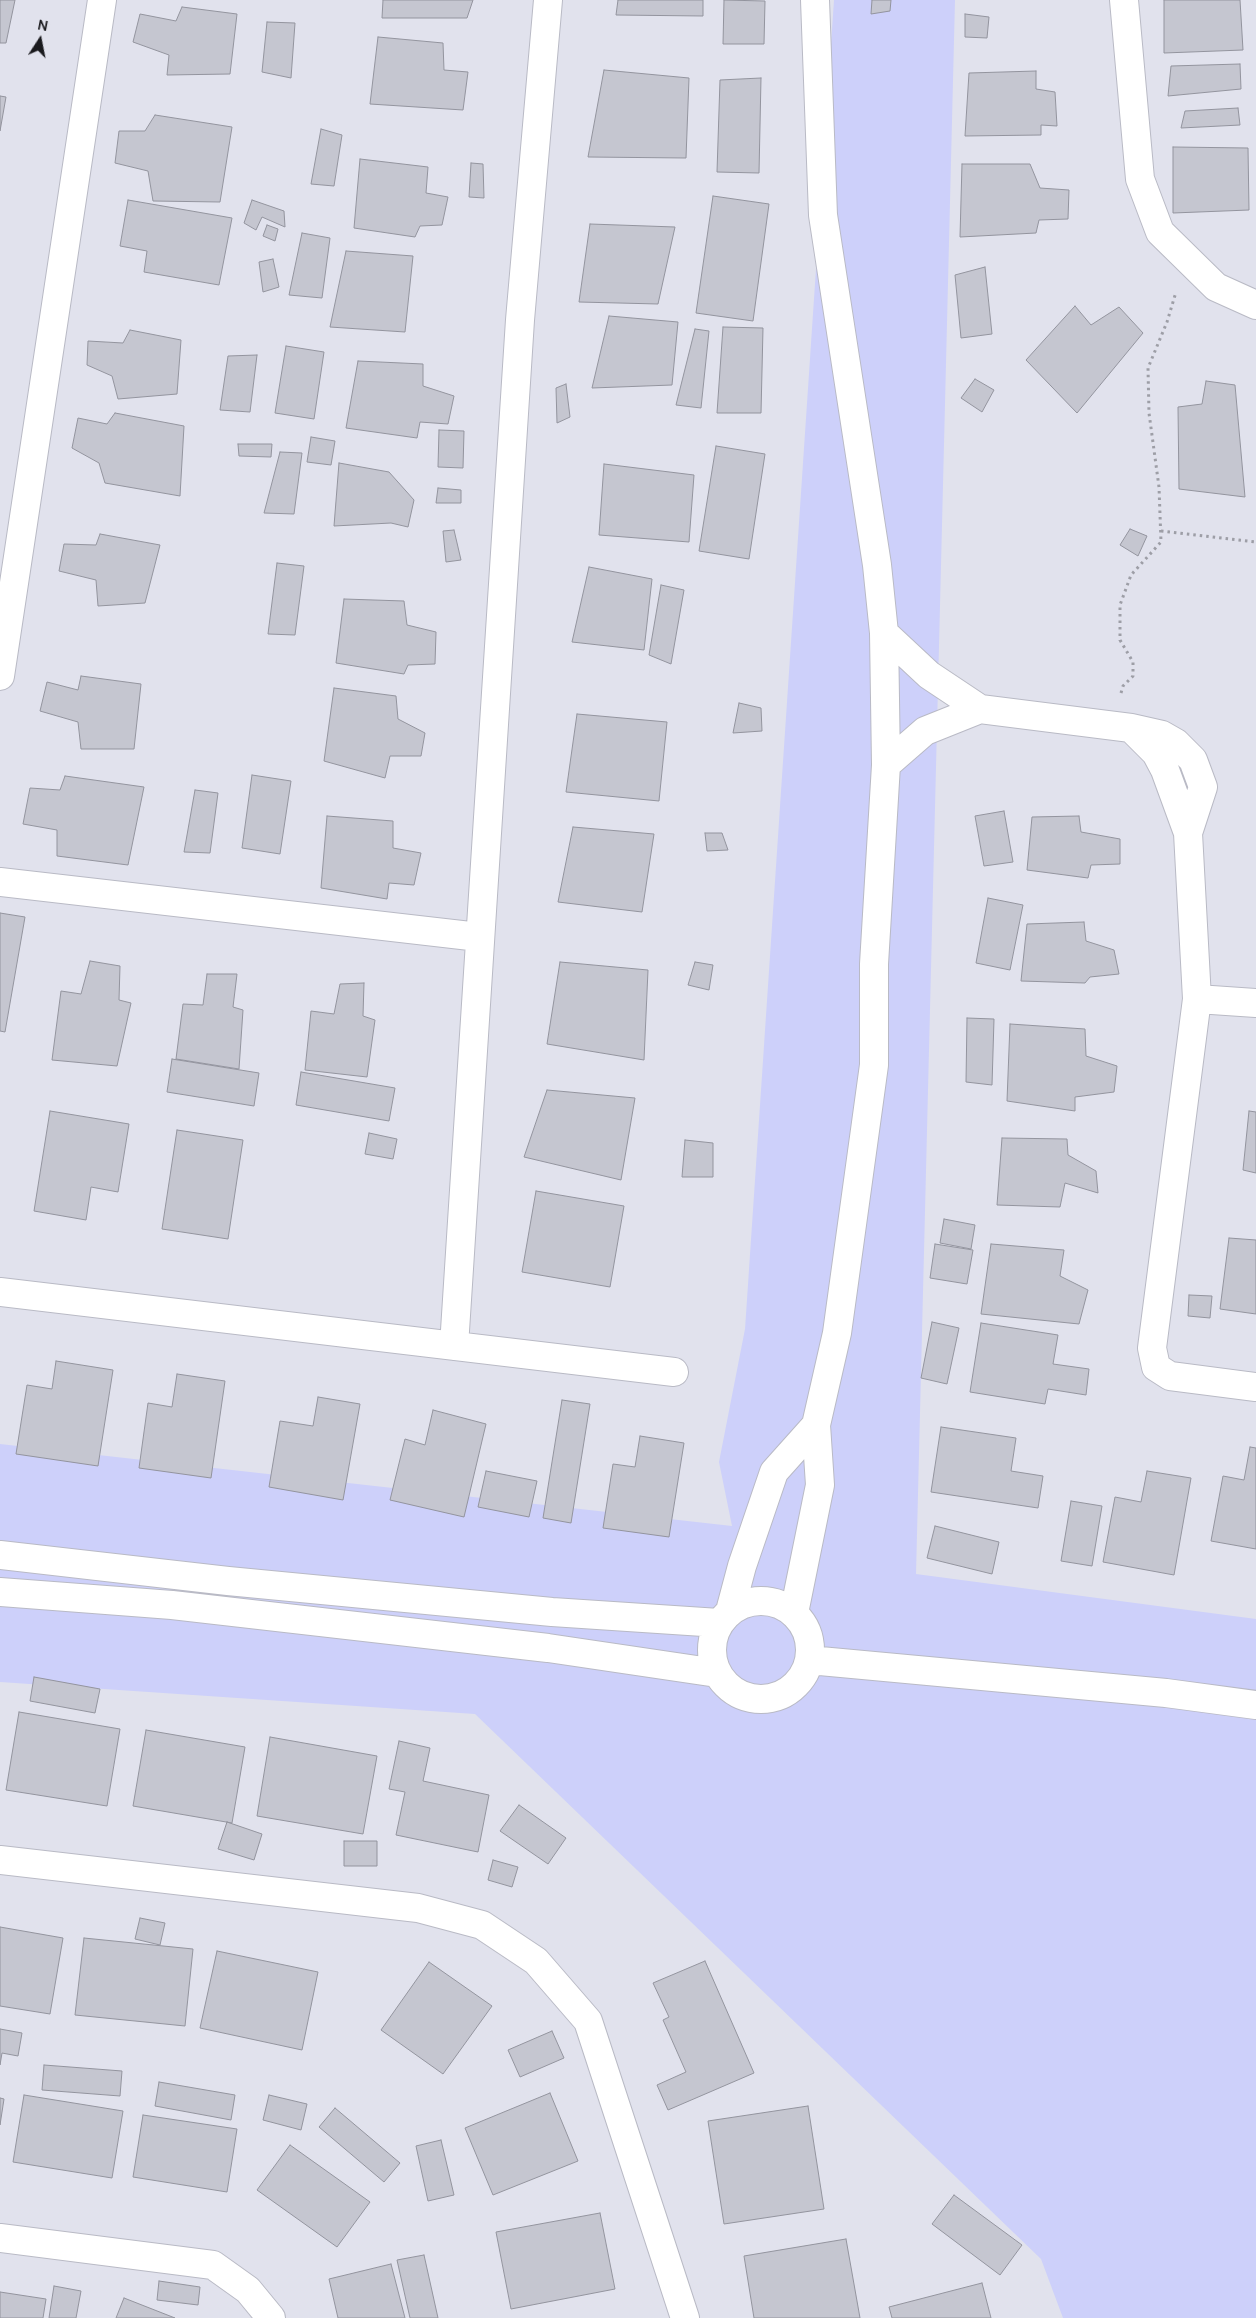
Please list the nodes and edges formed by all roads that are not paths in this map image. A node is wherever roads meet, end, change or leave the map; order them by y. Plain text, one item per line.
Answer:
1 (102, 0) edge
2 (548, 0) edge
3 (815, 0) edge
4 (1124, 0) edge
5 (1256, 305) edge
6 (884, 633) junction
7 (0, 676) edge
8 (980, 709) junction
9 (886, 766) junction
10 (0, 882) edge
11 (479, 937) junction
12 (1197, 999) junction
13 (1256, 1003) edge
14 (0, 1292) edge
15 (454, 1346) junction
16 (674, 1372) dead end
17 (1256, 1387) edge
18 (816, 1425) junction
19 (0, 1554) edge
20 (0, 1592) edge
21 (794, 1613) junction
22 (725, 1617) junction
23 (810, 1660) junction
24 (717, 1673) junction
25 (1256, 1705) edge
26 (0, 1860) edge
27 (0, 2238) edge
28 (272, 2318) edge
29 (685, 2318) edge

1 - 7 street
2 - 11 street
3 - 6 street
4 - 5 street
6 - 8 street
6 - 9 street
8 - 9 street
8 - 12 street
9 - 18 street
10 - 11 street
11 - 15 street
12 - 13 street
12 - 17 street
14 - 15 street
15 - 16 street
18 - 21 street
18 - 22 street
19 - 22 street
20 - 24 street
21 - 22 street
21 - 23 street
22 - 24 street
23 - 24 street
23 - 25 street
26 - 29 street
27 - 28 street

